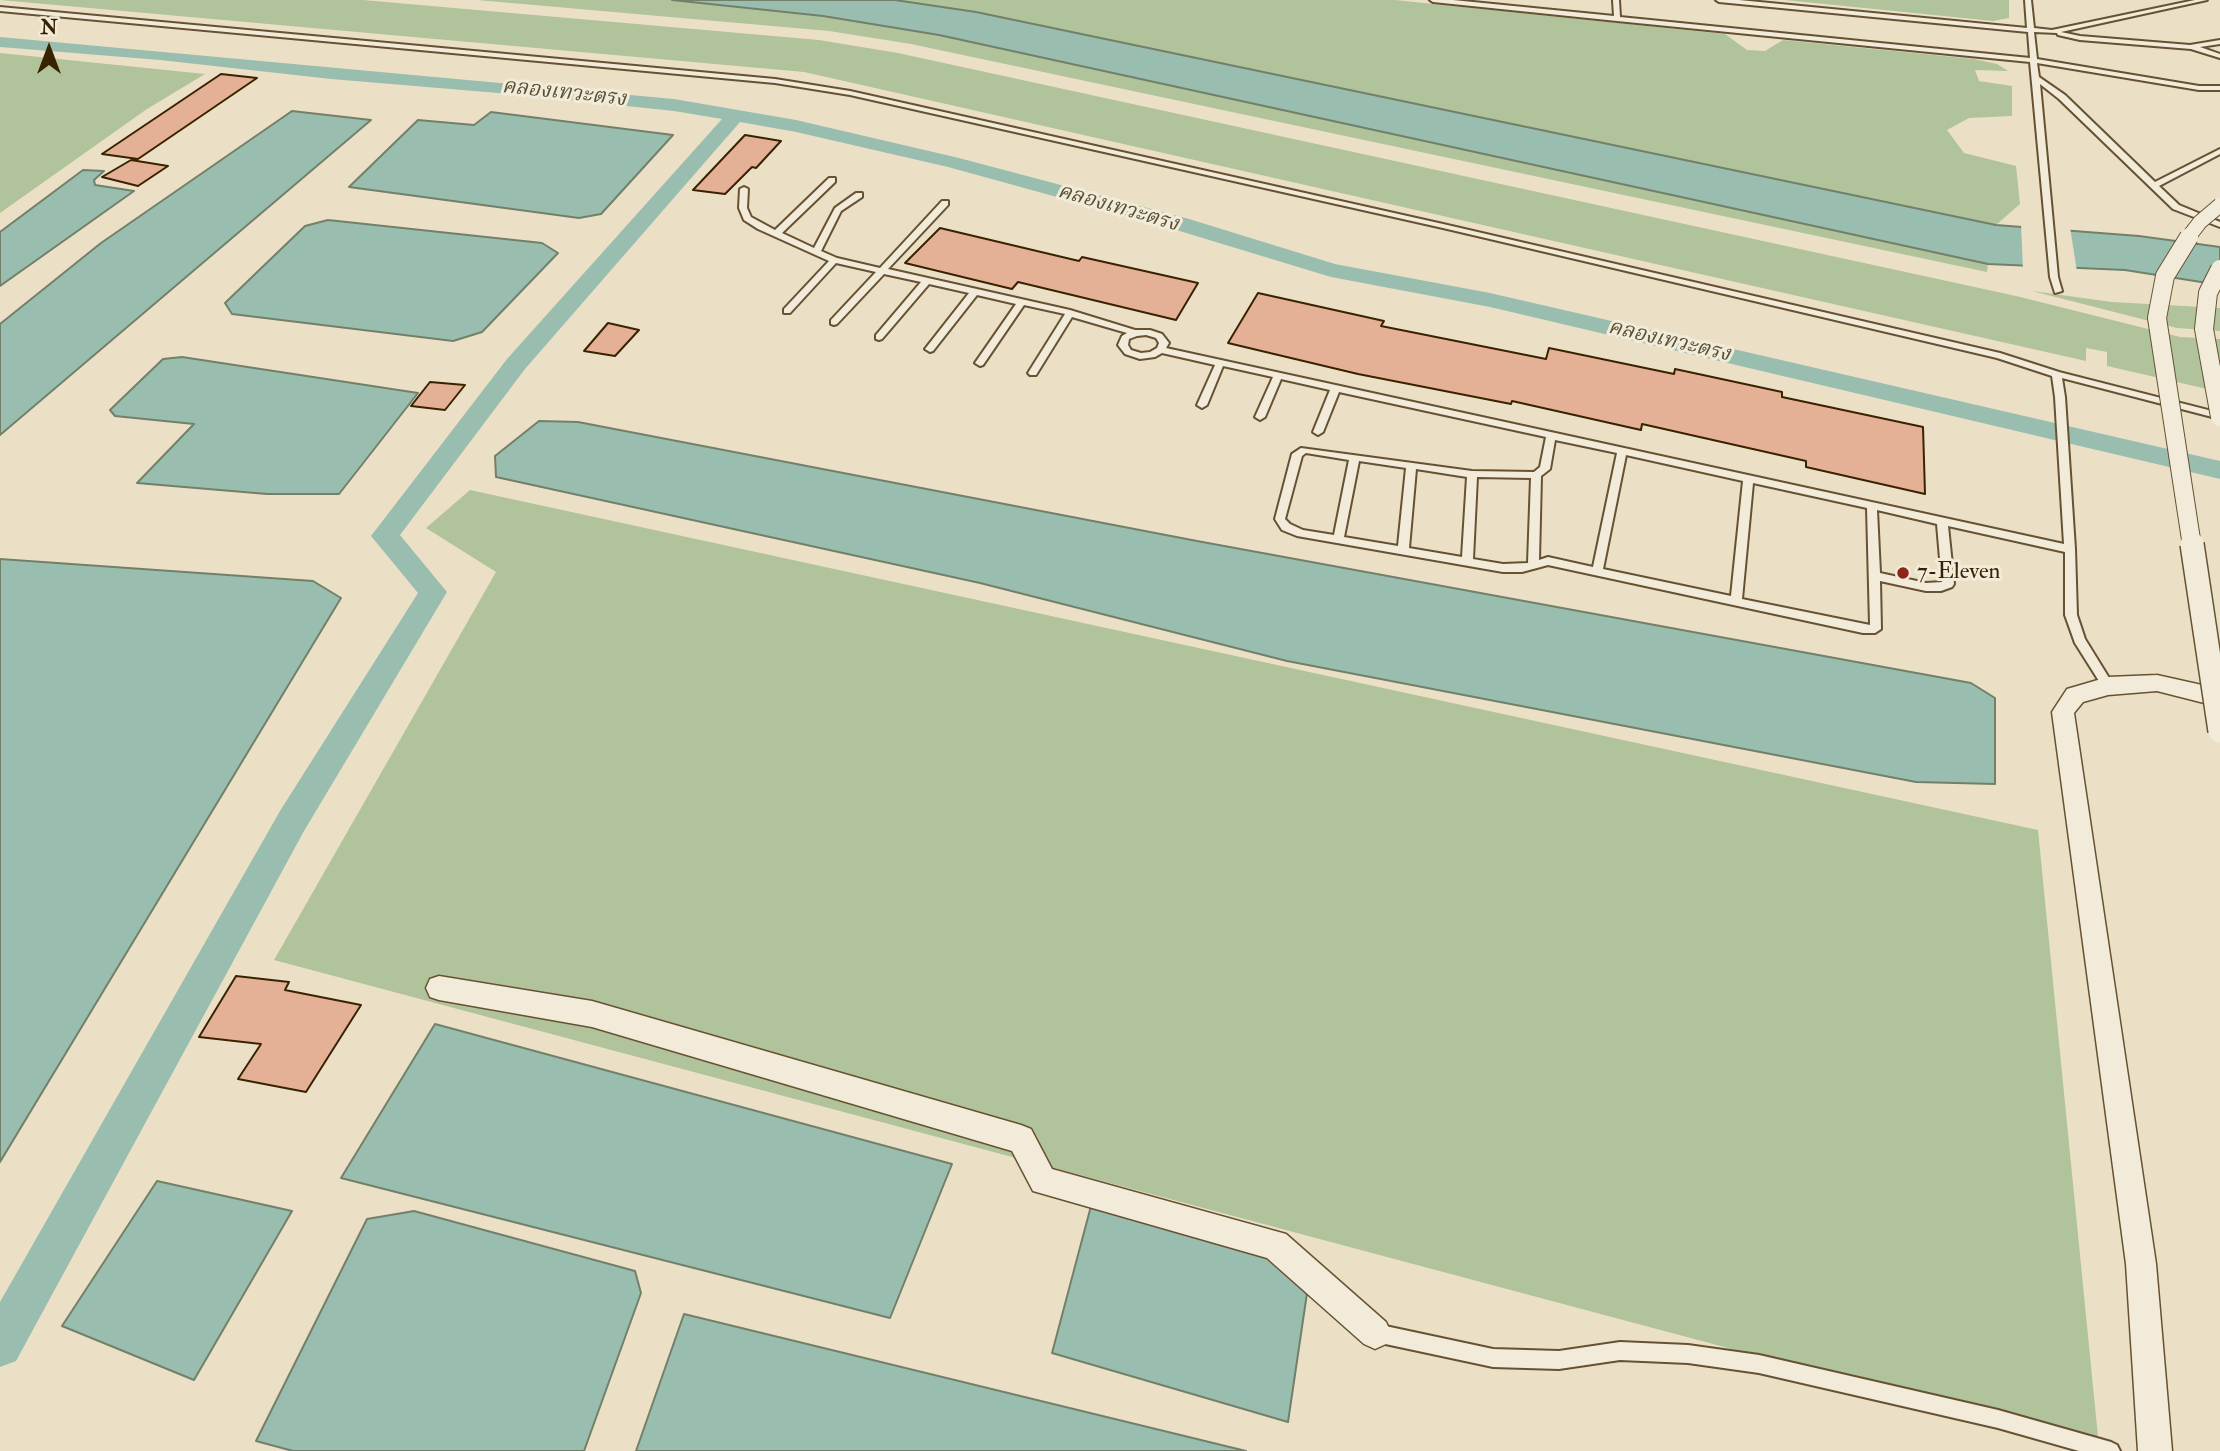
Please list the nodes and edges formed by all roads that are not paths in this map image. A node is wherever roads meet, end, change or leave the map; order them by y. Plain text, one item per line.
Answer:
1 (1433, 0) edge
2 (1616, 0) edge
3 (1719, 0) edge
4 (2028, 0) edge
5 (2204, 0) edge
6 (0, 9) edge
7 (1618, 19) junction
8 (2032, 32) junction
9 (2052, 32) junction
10 (2220, 42) edge
11 (2190, 47) junction
12 (2220, 56) edge
13 (2032, 60) junction
14 (2035, 78) junction
15 (2199, 88) junction
16 (2220, 88) edge
17 (2220, 97) edge
18 (2220, 151) edge
19 (832, 180) dead end
20 (2154, 186) junction
21 (744, 189) dead end
22 (859, 195) dead end
23 (945, 203) dead end
24 (2220, 205) edge
25 (2049, 209) joint
26 (2220, 225) edge
27 (776, 234) junction
28 (816, 252) junction
29 (835, 260) junction
30 (2220, 269) edge
31 (881, 271) junction
32 (927, 281) junction
33 (2058, 291) dead end
34 (974, 292) junction
35 (1022, 302) junction
36 (787, 311) dead end
37 (1070, 313) junction
38 (834, 322) dead end
39 (1135, 333) junction
40 (879, 337) dead end
41 (930, 349) dead end
42 (1161, 350) junction
43 (980, 363) dead end
44 (1220, 363) junction
45 (1033, 373) dead end
46 (2056, 374) junction
47 (1278, 376) junction
48 (1336, 388) junction
49 (1202, 405) dead end
50 (1260, 417) dead end
51 (2220, 417) edge
52 (1318, 432) dead end
53 (1551, 436) junction
54 (1622, 451) junction
55 (1355, 457) junction
56 (1411, 465) junction
57 (1472, 474) junction
58 (1536, 475) junction
59 (1748, 479) junction
60 (1872, 505) junction
61 (1942, 521) junction
62 (1338, 540) junction
63 (2070, 549) junction
64 (1403, 551) junction
65 (1467, 562) junction
66 (1533, 564) junction
67 (1597, 572) junction
68 (1874, 576) junction
69 (1737, 602) junction
70 (2108, 686) junction
71 (2220, 698) edge
72 (2220, 731) edge
73 (439, 988) dead end
74 (1375, 1333) joint
75 (2111, 1451) edge
76 (2155, 1451) edge

1 - 7 lane
2 - 7 lane
3 - 8 lane
4 - 8 lane
5 - 9 lane
6 - 46 lane
7 - 13 lane
8 - 9 lane
8 - 13 lane
9 - 11 lane
10 - 11 lane
11 - 12 lane
13 - 14 lane
13 - 15 lane
14 - 20 lane
14 - 25 lane
15 - 16 lane
15 - 17 lane
18 - 20 lane
19 - 27 lane
20 - 26 lane
21 - 27 lane
22 - 28 lane
23 - 31 lane
24 - 72 street, bridge
25 - 33 lane
27 - 28 lane
28 - 29 lane
29 - 31 lane
29 - 36 lane
30 - 51 street, bridge
31 - 32 lane
31 - 38 lane
32 - 34 lane
32 - 40 lane
34 - 35 lane
34 - 41 lane
35 - 37 lane
35 - 43 lane
37 - 39 lane
37 - 45 lane
39 - 42 lane
39 - 42 lane
42 - 44 lane
44 - 47 lane
44 - 49 lane
46 - 51 lane
46 - 63 lane
47 - 48 lane
47 - 50 lane
48 - 52 lane
48 - 53 lane
53 - 54 lane
53 - 58 lane
54 - 59 lane
54 - 67 lane
55 - 56 lane
55 - 62 lane
55 - 62 lane
56 - 57 lane
56 - 64 lane
57 - 58 lane
57 - 65 lane
58 - 66 lane
59 - 60 lane
59 - 69 lane
60 - 61 lane
60 - 68 lane
61 - 63 lane
61 - 68 lane
62 - 64 lane
63 - 70 lane
64 - 65 lane
65 - 66 lane
66 - 67 lane
67 - 69 lane
68 - 69 lane
70 - 71 street
70 - 76 street
73 - 74 street
74 - 75 lane

